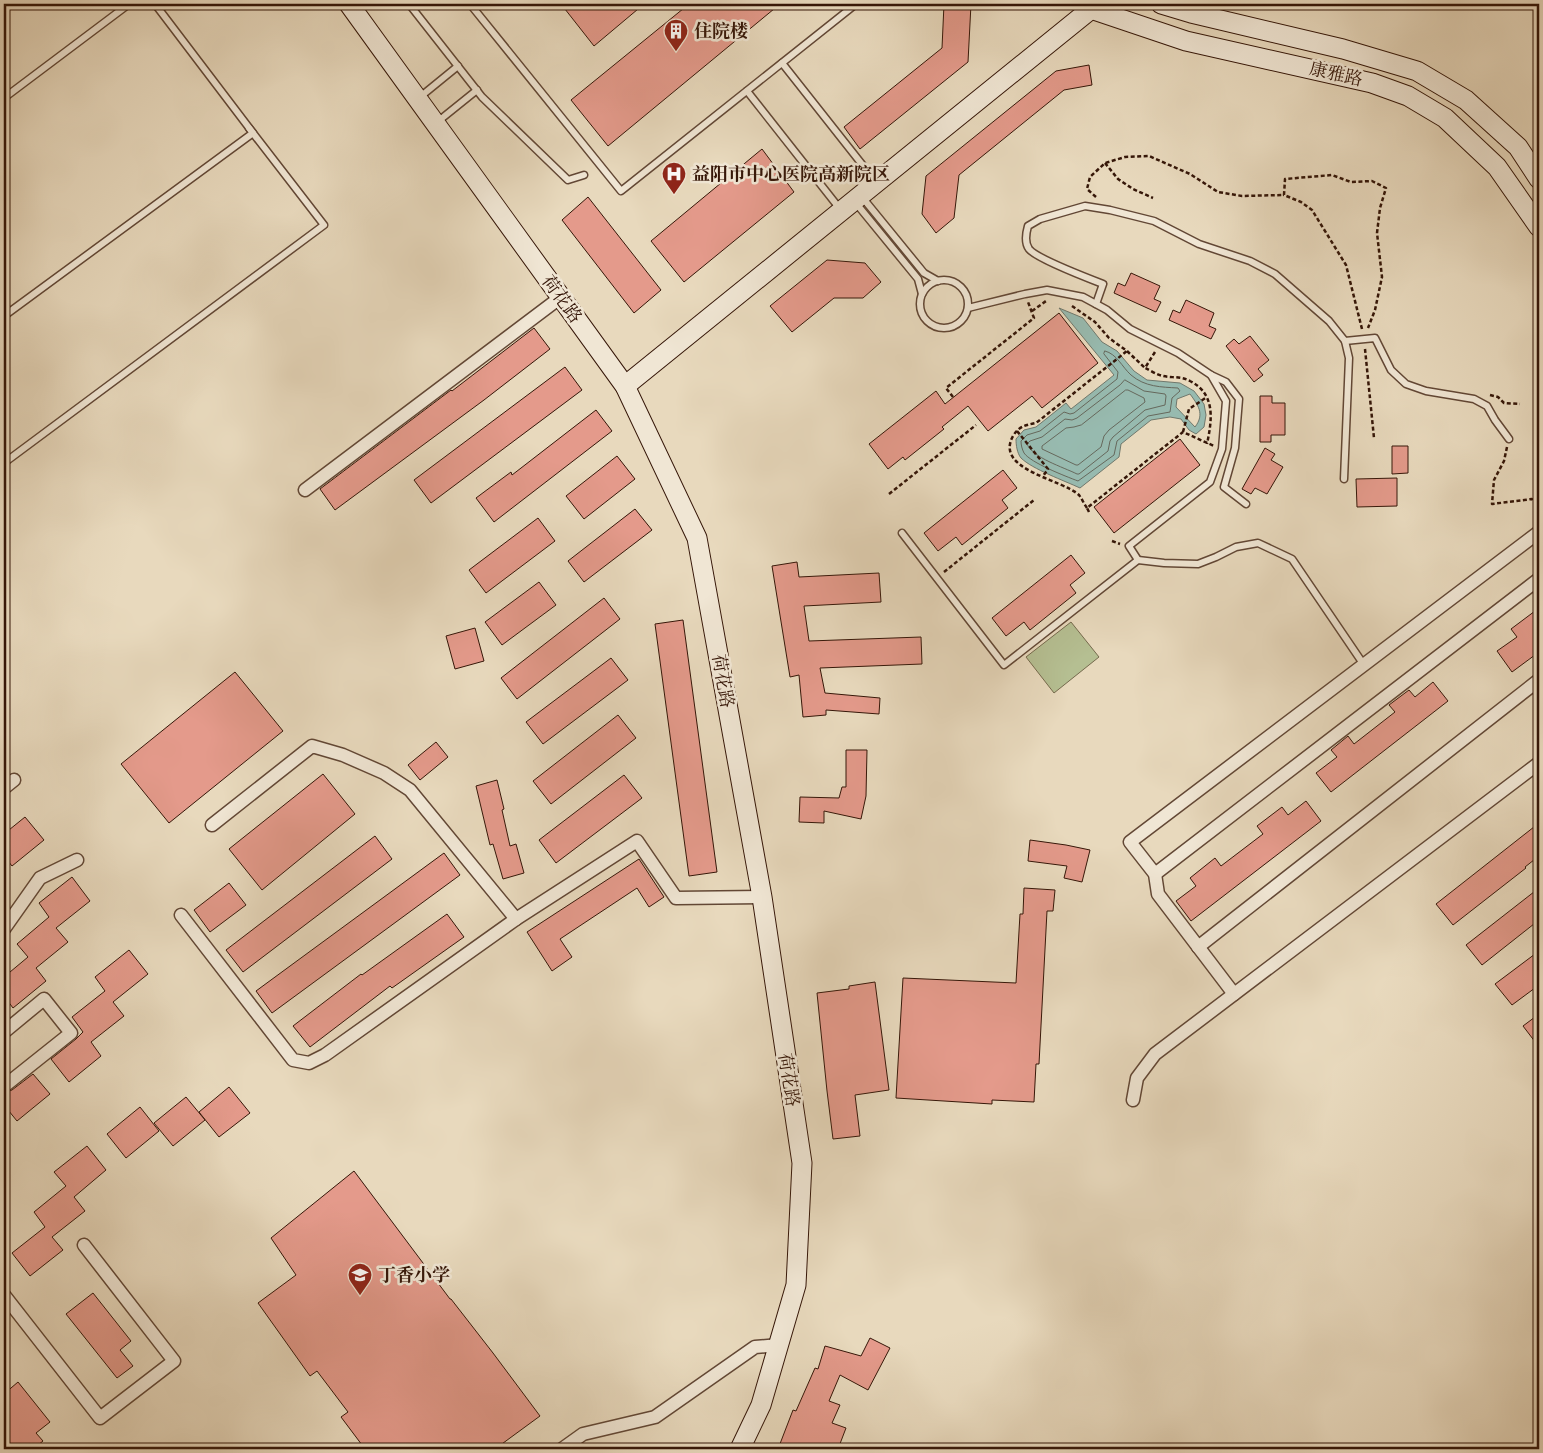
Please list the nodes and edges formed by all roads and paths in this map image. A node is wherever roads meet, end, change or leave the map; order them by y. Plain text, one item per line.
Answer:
1 (129, 4) edge
2 (155, 4) edge
3 (349, 4) edge
4 (409, 4) edge
5 (470, 4) edge
6 (856, 4) edge
7 (1161, 4) edge
8 (1089, 6) edge
9 (782, 63) junction
10 (458, 66) junction
11 (476, 90) junction
12 (747, 91) junction
13 (4, 98) edge
14 (417, 99) junction
15 (435, 123) junction
16 (249, 128) junction
17 (1105, 163) junction
18 (584, 175) dead end
19 (1539, 179) edge
20 (877, 183) junction
21 (1284, 195) junction
22 (1153, 198) dead end
23 (852, 203) junction
24 (1110, 210) junction
25 (1539, 227) edge
26 (938, 281) junction
27 (922, 294) junction
28 (1024, 294) junction
29 (561, 297) junction
30 (1048, 299) dead end
31 (1096, 304) junction
32 (1071, 306) dead end
33 (968, 308) junction
34 (1031, 311) junction
35 (4, 316) edge
36 (1364, 339) junction
37 (1344, 340) junction
38 (1160, 344) junction
39 (1127, 351) junction
40 (1145, 368) junction
41 (1211, 375) junction
42 (625, 386) junction
43 (953, 397) dead end
44 (1207, 397) junction
45 (1474, 399) junction
46 (1520, 404) dead end
47 (976, 425) dead end
48 (1017, 431) junction
49 (1183, 432) junction
50 (1374, 438) dead end
51 (1509, 439) joint
52 (1207, 444) junction
53 (1222, 449) junction
54 (4, 463) edge
55 (1043, 476) junction
56 (1344, 479) dead end
57 (305, 490) dead end
58 (889, 494) dead end
59 (1034, 500) dead end
60 (1246, 504) dead end
61 (1539, 507) edge
62 (1087, 508) junction
63 (1089, 512) dead end
64 (1539, 532) edge
65 (902, 533) dead end
66 (1138, 560) junction
67 (937, 578) junction
68 (1539, 579) edge
69 (1364, 665) junction
70 (1539, 680) edge
71 (1539, 763) edge
72 (14, 780) dead end
73 (4, 788) edge
74 (212, 824) dead end
75 (77, 860) dead end
76 (1155, 874) junction
77 (762, 897) junction
78 (182, 915) dead end
79 (516, 919) junction
80 (4, 929) edge
81 (1198, 947) junction
82 (1234, 994) junction
83 (4, 1015) edge
84 (8, 1028) edge
85 (4, 1081) edge
86 (1133, 1100) dead end
87 (84, 1245) dead end
88 (4, 1294) edge
89 (779, 1344) junction
90 (562, 1449) edge
91 (740, 1449) edge

1 - 13 lane
2 - 16 lane
3 - 14 street, 荷花路
4 - 10 lane
5 - 12 lane
6 - 9 lane
7 - 19 street, 康雅路
8 - 20 street
8 - 25 street, 康雅路
9 - 12 lane
9 - 20 lane
10 - 11 lane
10 - 14 lane
11 - 15 lane
11 - 18 lane
12 - 23 lane
14 - 15 street, 荷花路
15 - 29 street, 荷花路
16 - 35 lane
16 - 54 lane
17 - 21 path
17 - 22 path
17 - 24 path
20 - 23 street
21 - 36 path
21 - 36 path
23 - 26 lane
23 - 27 lane
23 - 42 street
24 - 31 lane
24 - 37 lane
26 - 27 lane
26 - 33 lane
27 - 33 lane
28 - 31 lane
28 - 33 lane
28 - 34 path
29 - 42 street, 荷花路
29 - 57 street
30 - 34 path
31 - 38 lane
32 - 39 path
34 - 43 path
36 - 37 lane
36 - 45 lane
36 - 50 path
37 - 56 lane
38 - 40 path
38 - 41 lane
39 - 40 path
39 - 48 path
40 - 44 path
41 - 53 lane
41 - 60 lane
42 - 77 street, 荷花路
44 - 49 path
44 - 52 path
45 - 46 path
45 - 51 lane
47 - 58 path
48 - 55 path
48 - 55 path
49 - 52 path
49 - 62 path
51 - 61 path
52 - 53 path
53 - 66 lane
55 - 62 path
59 - 67 path
62 - 63 path
64 - 69 street
65 - 67 lane
66 - 67 lane
66 - 69 lane
68 - 76 street
69 - 76 street
70 - 81 street
71 - 82 street
72 - 73 street
74 - 79 street
75 - 80 street
76 - 81 street
77 - 79 street
77 - 89 street, 荷花路
78 - 79 street
81 - 82 street
82 - 86 street
83 - 84 street
84 - 85 street
87 - 88 street
89 - 90 street
89 - 91 street, 荷花路

